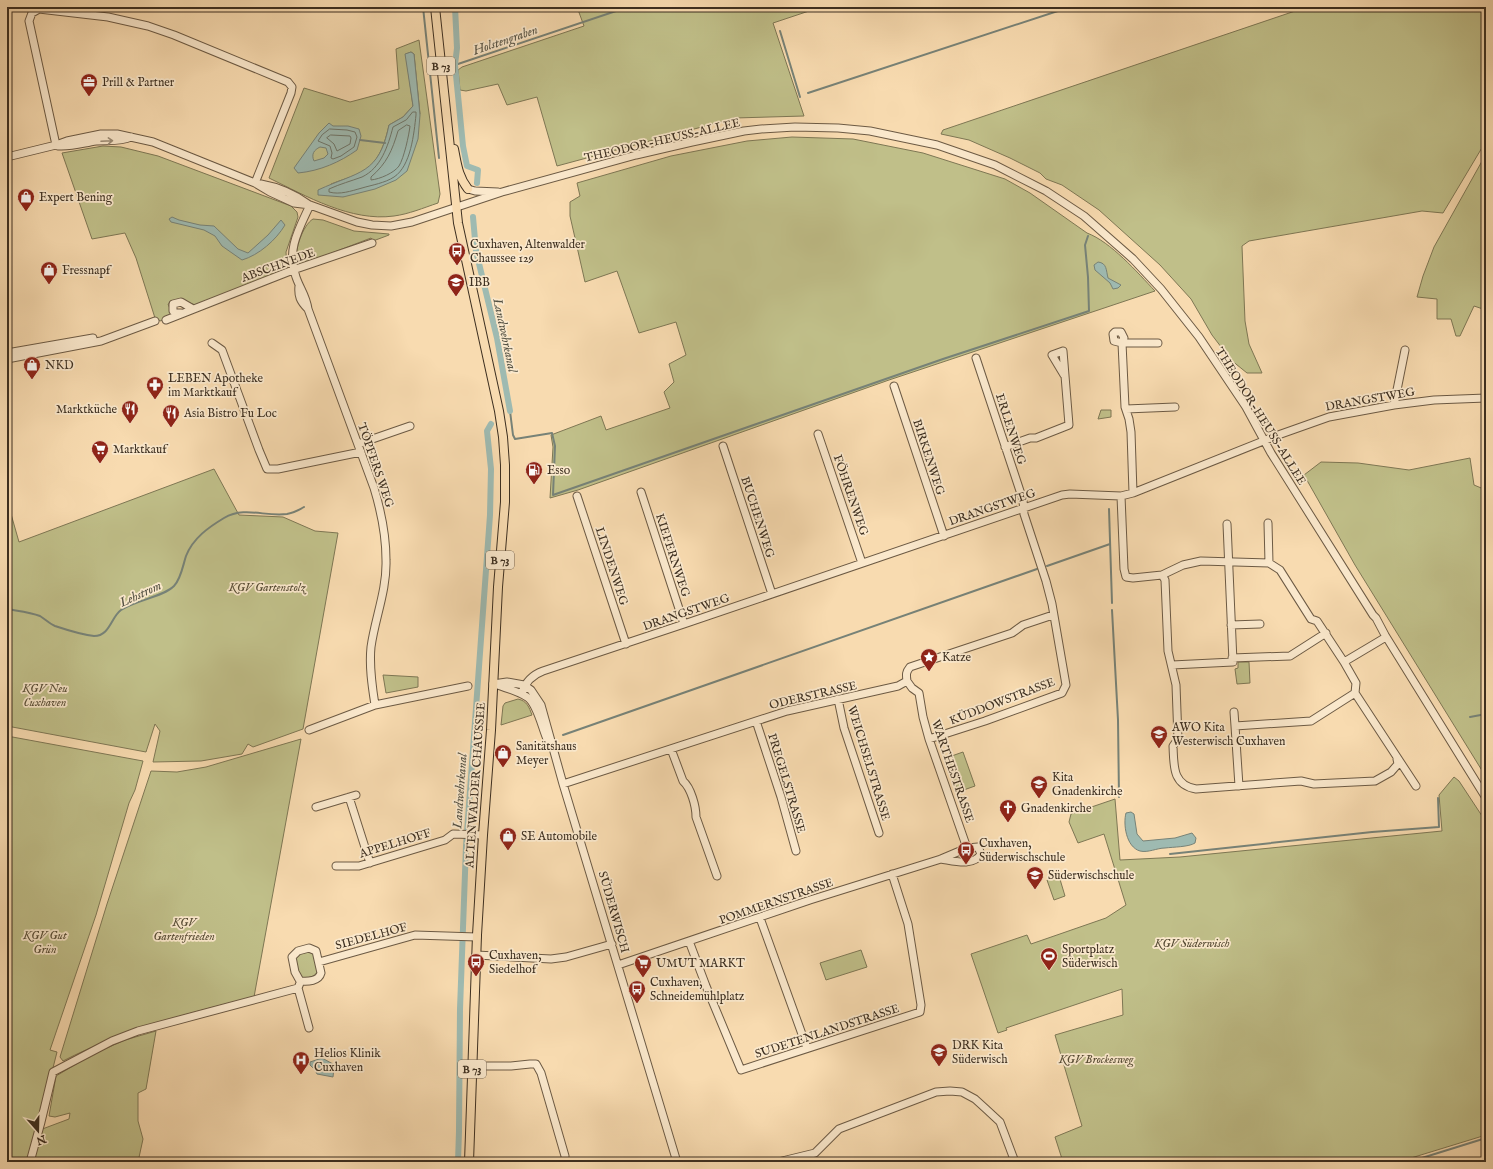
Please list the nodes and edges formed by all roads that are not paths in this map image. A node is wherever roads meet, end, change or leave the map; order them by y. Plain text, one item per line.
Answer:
1 (435, 7) edge
2 (447, 126) junction
3 (56, 145) junction
4 (7, 157) edge
5 (255, 183) junction
6 (468, 189) joint
7 (502, 192) junction
8 (310, 205) junction
9 (456, 207) junction
10 (372, 243) dead end
11 (293, 270) junction
12 (193, 309) junction
13 (181, 314) junction
14 (166, 320) dead end
15 (155, 321) dead end
16 (117, 334) junction
17 (212, 343) dead end
18 (1158, 343) dead end
19 (1405, 350) dead end
20 (7, 353) edge
21 (976, 358) dead end
22 (7, 359) edge
23 (1064, 375) dead end
24 (894, 386) dead end
25 (1486, 398) edge
26 (1394, 405) junction
27 (1175, 407) dead end
28 (1126, 409) junction
29 (410, 426) dead end
30 (818, 434) dead end
31 (1265, 440) junction
32 (358, 444) junction
33 (723, 446) dead end
34 (1005, 447) junction
35 (361, 452) junction
36 (641, 492) dead end
37 (1133, 493) junction
38 (577, 496) dead end
39 (1121, 496) junction
40 (1023, 508) junction
41 (1268, 523) dead end
42 (1228, 524) dead end
43 (944, 536) junction
44 (1229, 560) junction
45 (862, 563) junction
46 (1269, 563) junction
47 (1162, 575) junction
48 (772, 594) junction
49 (1053, 615) junction
50 (684, 624) junction
51 (1260, 624) dead end
52 (1231, 625) junction
53 (1326, 633) junction
54 (1386, 636) junction
55 (626, 644) junction
56 (1232, 658) junction
57 (1344, 662) junction
58 (1172, 665) junction
59 (907, 681) junction
60 (493, 684) junction
61 (524, 685) junction
62 (468, 686) dead end
63 (1355, 693) junction
64 (522, 694) junction
65 (838, 699) junction
66 (374, 705) junction
67 (1234, 712) dead end
68 (756, 721) junction
69 (1235, 726) junction
70 (309, 730) dead end
71 (929, 739) junction
72 (671, 749) junction
73 (1397, 759) junction
74 (563, 784) junction
75 (1239, 786) junction
76 (1416, 786) dead end
77 (1486, 798) edge
78 (316, 807) dead end
79 (879, 833) dead end
80 (483, 835) junction
81 (967, 848) junction
82 (796, 851) dead end
83 (941, 859) junction
84 (370, 863) junction
85 (336, 866) dead end
86 (892, 874) junction
87 (717, 876) dead end
88 (760, 918) junction
89 (477, 937) junction
90 (689, 942) junction
91 (612, 944) junction
92 (476, 955) junction
93 (319, 962) junction
94 (618, 965) junction
95 (299, 984) junction
96 (309, 1028) dead end
97 (807, 1048) junction
98 (473, 1066) junction
99 (565, 1156) dead end
100 (30, 1162) edge
101 (469, 1162) edge
102 (678, 1162) edge
103 (778, 1162) edge
104 (1015, 1162) edge

1 - 2 main road, ALTENWALDER CHAUSSEE / B 73
2 - 6 main road, ALTENWALDER CHAUSSEE / B 73
2 - 9 main road, ALTENWALDER CHAUSSEE / B 73
3 - 4 street
3 - 5 street, THEODOR-HEUSS-ALLEE
3 - 5 street
5 - 8 street, THEODOR-HEUSS-ALLEE
6 - 7 street
7 - 9 street, THEODOR-HEUSS-ALLEE
7 - 31 street, THEODOR-HEUSS-ALLEE
8 - 9 street, THEODOR-HEUSS-ALLEE
8 - 11 street, TÖPFERS WEG
9 - 60 main road, ALTENWALDER CHAUSSEE / B 73
10 - 11 street, ABSCHNEDE
11 - 12 street, ABSCHNEDE
11 - 32 street, TÖPFERS WEG
12 - 13 street, ABSCHNEDE
12 - 13 street
13 - 14 street, ABSCHNEDE
15 - 16 street
16 - 20 street
16 - 22 street
17 - 35 street
18 - 28 street
19 - 26 street
21 - 34 street, ERLENWEG
23 - 34 street
24 - 43 street, BIRKENWEG
25 - 26 street, DRANGSTWEG
26 - 31 street, DRANGSTWEG
27 - 28 street
28 - 37 street
29 - 32 street
30 - 45 street, FÖHRENWEG
31 - 37 street, DRANGSTWEG
31 - 54 street, THEODOR-HEUSS-ALLEE
32 - 35 street, TÖPFERS WEG
33 - 48 street, BUCHENWEG
34 - 40 street, ERLENWEG
35 - 66 street, TÖPFERS WEG
36 - 50 street, KIEFERNWEG
37 - 39 street, DRANGSTWEG
38 - 55 street, LINDENWEG
39 - 40 street, DRANGSTWEG
39 - 47 street
40 - 43 street, DRANGSTWEG
40 - 49 street, KÜDDOWSTRASSE
41 - 46 street
42 - 44 street
43 - 45 street, DRANGSTWEG
44 - 46 street
44 - 47 street
44 - 52 street
45 - 48 street, DRANGSTWEG
46 - 53 street
47 - 58 street
48 - 50 street, DRANGSTWEG
49 - 59 street
49 - 71 street, KÜDDOWSTRASSE
50 - 55 street, DRANGSTWEG
51 - 52 street
52 - 56 street
53 - 56 street
53 - 57 street
54 - 57 street
54 - 77 street, THEODOR-HEUSS-ALLEE
55 - 61 street, DRANGSTWEG
56 - 58 street
57 - 63 street
58 - 75 street
59 - 65 street, ODERSTRASSE
59 - 71 street, WARTHESTRASSE
60 - 61 street
60 - 64 street, SÜDERWISCH
60 - 80 main road, ALTENWALDER CHAUSSEE / B 73
61 - 64 street
61 - 74 street, SÜDERWISCH
62 - 66 street
63 - 69 street
63 - 73 street
64 - 74 street, SÜDERWISCH
65 - 68 street, ODERSTRASSE
65 - 79 street, WEICHSELSTRASSE
66 - 70 street
67 - 69 street
68 - 72 street, ODERSTRASSE
68 - 82 street, PREGELSTRASSE
69 - 75 street
71 - 81 street, WARTHESTRASSE
72 - 74 street, ODERSTRASSE
72 - 87 street
73 - 75 street
73 - 76 street
74 - 91 street, SÜDERWISCH
78 - 84 street
80 - 84 street, APPELHOFF
80 - 89 main road, ALTENWALDER CHAUSSEE / B 73
81 - 83 street, POMMERNSTRASSE
81 - 83 street, POMMERNSTRASSE
83 - 86 street, POMMERNSTRASSE
84 - 85 street, APPELHOFF
86 - 88 street, POMMERNSTRASSE
86 - 97 street, SUDETENLANDSTRASSE
88 - 90 street, POMMERNSTRASSE
88 - 97 street
89 - 92 main road, ALTENWALDER CHAUSSEE / B 73
89 - 93 street, SIEDELHOF
90 - 94 street, POMMERNSTRASSE
90 - 97 street, SUDETENLANDSTRASSE
91 - 92 street
91 - 94 street, SÜDERWISCH
92 - 98 main road, ALTENWALDER CHAUSSEE / B 73
93 - 95 street
93 - 95 street
94 - 102 street, SÜDERWISCH
95 - 96 street
95 - 100 street
98 - 99 street
98 - 101 main road, ALTENWALDER CHAUSSEE / B 73
103 - 104 street

